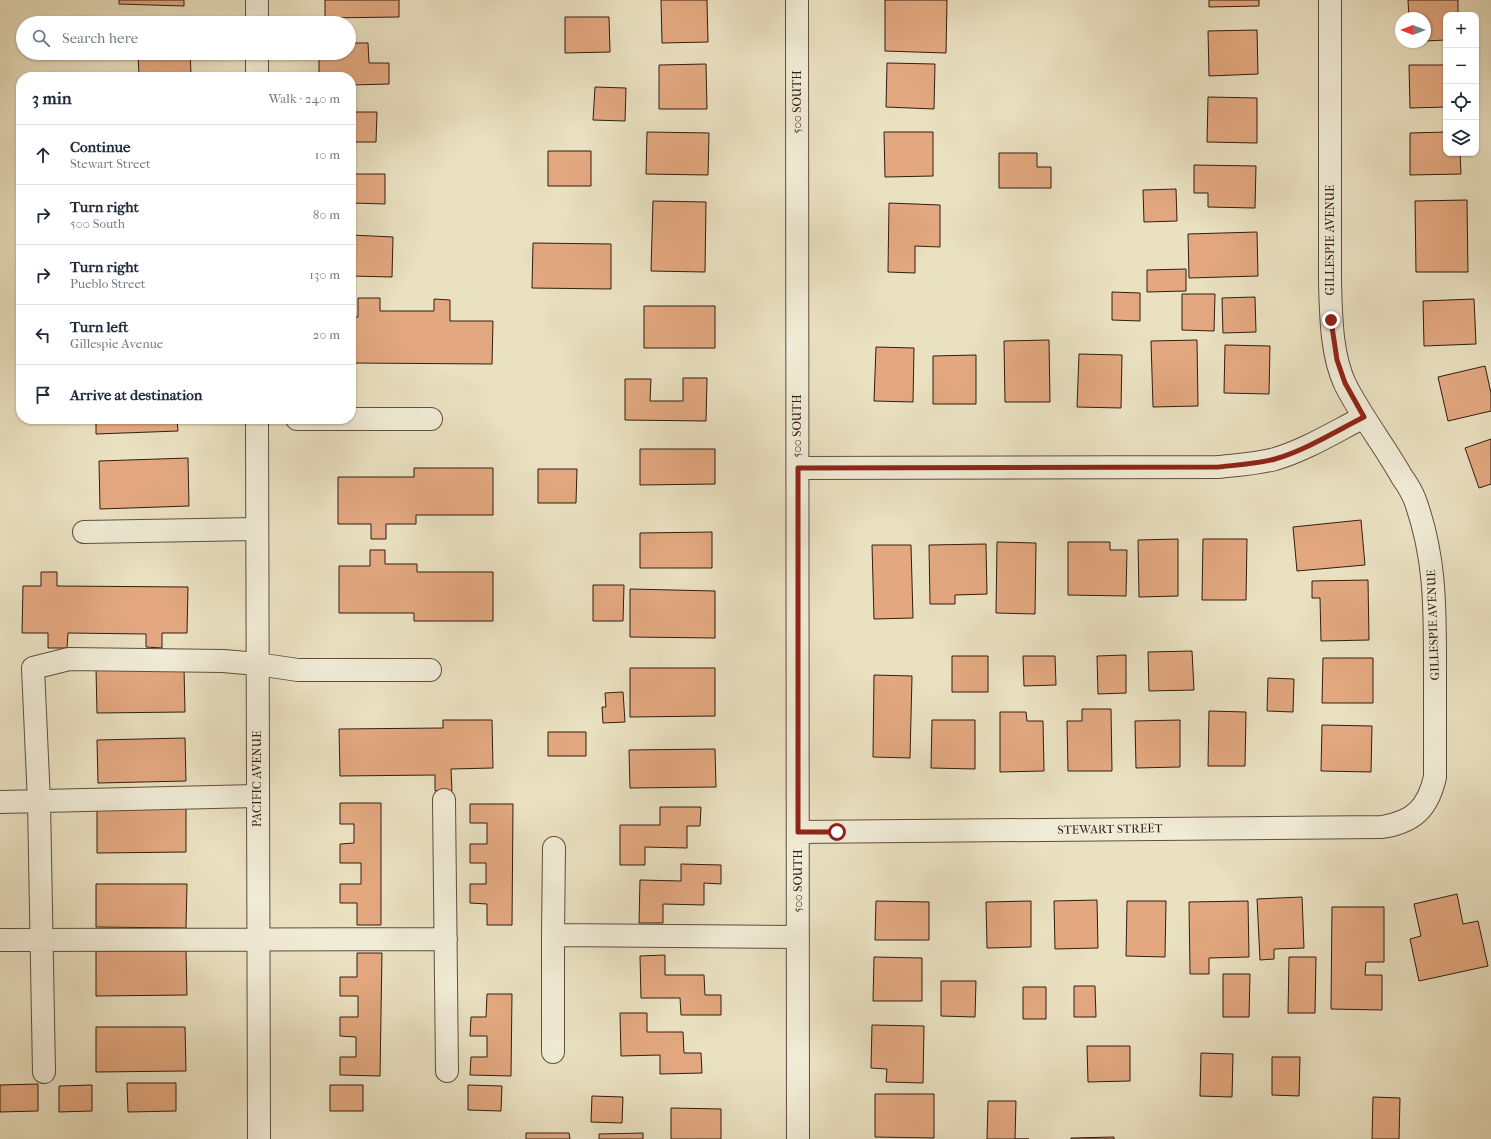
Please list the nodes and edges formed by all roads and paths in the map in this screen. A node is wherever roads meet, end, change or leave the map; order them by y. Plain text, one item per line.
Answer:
1 (257, 0) edge
2 (797, 0) edge
3 (1330, 0) edge
4 (257, 16) edge
5 (257, 60) edge
6 (257, 72) edge
7 (1364, 417) junction
8 (356, 419) edge
9 (431, 419) dead end
10 (257, 424) edge
11 (798, 468) junction
12 (257, 529) junction
13 (84, 532) dead end
14 (257, 664) junction
15 (430, 670) dead end
16 (257, 796) junction
17 (444, 800) dead end
18 (0, 802) edge
19 (40, 802) junction
20 (1418, 813) joint
21 (798, 832) junction
22 (554, 848) dead end
23 (553, 935) junction
24 (798, 938) junction
25 (258, 939) junction
26 (446, 939) junction
27 (0, 940) edge
28 (41, 940) junction
29 (553, 1052) dead end
30 (447, 1071) dead end
31 (44, 1072) dead end
32 (259, 1139) edge
33 (798, 1139) edge

1 - 4 street
2 - 11 street, 500 SOUTH
3 - 7 street, GILLESPIE AVENUE
5 - 6 street
7 - 11 street
7 - 20 street, GILLESPIE AVENUE
8 - 9 street
10 - 12 street, PACIFIC AVENUE
11 - 21 street, 500 SOUTH
12 - 13 street
12 - 14 street, PACIFIC AVENUE
14 - 15 street
14 - 16 street, PACIFIC AVENUE
14 - 19 street
16 - 19 street
16 - 25 street, PACIFIC AVENUE
17 - 26 street
18 - 19 street
19 - 28 street
20 - 21 street, STEWART STREET
21 - 24 street, 500 SOUTH
22 - 23 street
23 - 24 street
23 - 29 street
24 - 33 street, 500 SOUTH
25 - 26 street
25 - 28 street
25 - 32 street, PACIFIC AVENUE
26 - 30 street
27 - 28 street
28 - 31 street

